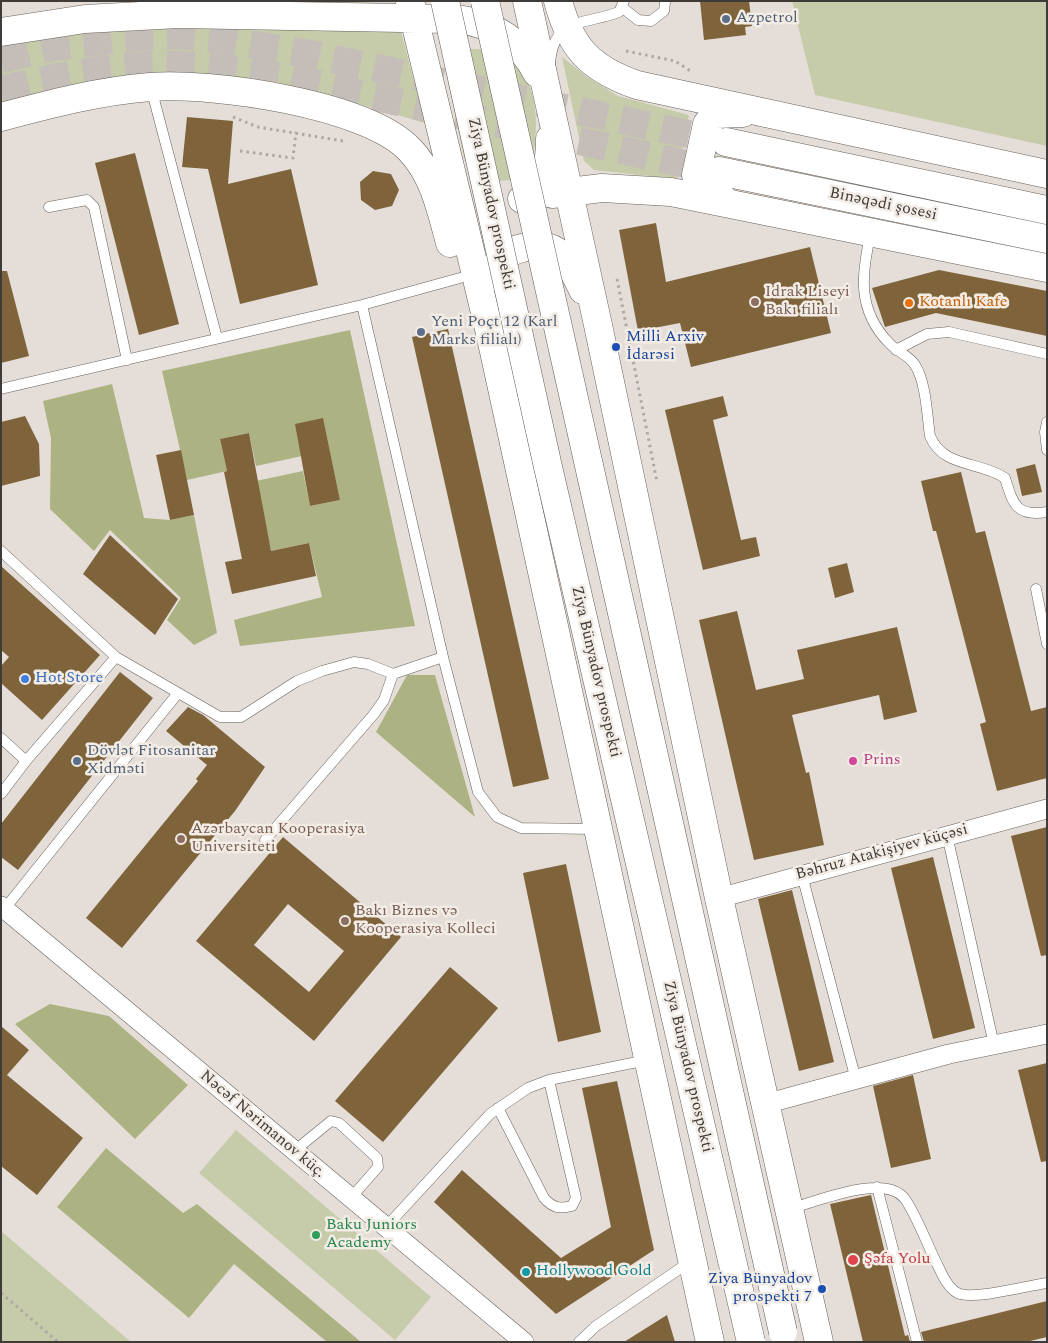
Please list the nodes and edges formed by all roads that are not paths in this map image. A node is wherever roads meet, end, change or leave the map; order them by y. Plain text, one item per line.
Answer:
1 (246, 1) edge
2 (445, 1) edge
3 (485, 1) edge
4 (527, 1) edge
5 (558, 1) edge
6 (665, 2) edge
7 (623, 5) edge
8 (412, 10) edge
9 (178, 14) junction
10 (567, 28) junction
11 (1, 32) edge
12 (502, 34) junction
13 (151, 87) junction
14 (430, 87) junction
15 (548, 98) junction
16 (762, 113) junction
17 (1, 117) edge
18 (441, 130) junction
19 (726, 142) tunnel mouth
20 (719, 171) tunnel mouth
21 (1047, 174) edge
22 (568, 190) junction
23 (522, 199) junction
24 (740, 205) junction
25 (49, 207) dead end
26 (1047, 210) edge
27 (872, 231) junction
28 (1047, 239) edge
29 (1047, 268) edge
30 (460, 278) junction
31 (362, 305) junction
32 (598, 326) junction
33 (490, 333) junction
34 (217, 338) junction
35 (896, 350) junction
36 (1047, 354) edge
37 (127, 360) junction
38 (1, 389) edge
39 (1047, 422) edge
40 (1047, 450) edge
41 (1047, 512) edge
42 (1, 551) edge
43 (1036, 589) dead end
44 (1047, 644) edge
45 (116, 656) junction
46 (443, 658) junction
47 (393, 674) junction
48 (178, 693) junction
49 (1, 738) edge
50 (26, 761) junction
51 (3, 789) edge
52 (1047, 809) edge
53 (599, 829) junction
54 (947, 835) junction
55 (265, 840) dead end
56 (802, 875) junction
57 (718, 898) junction
58 (2, 909) edge
59 (1047, 1034) edge
60 (994, 1045) junction
61 (648, 1060) junction
62 (549, 1080) junction
63 (856, 1080) junction
64 (766, 1104) junction
65 (498, 1108) junction
66 (294, 1152) junction
67 (877, 1187) junction
68 (350, 1199) junction
69 (789, 1209) junction
70 (385, 1228) junction
71 (692, 1260) junction
72 (1047, 1283) edge
73 (784, 1337) edge
74 (524, 1342) edge
75 (579, 1342) edge
76 (710, 1342) edge
77 (751, 1342) edge
78 (819, 1342) edge
79 (918, 1342) edge

1 - 9 main road
2 - 77 main road, Ziya Bünyadov prospekti, bridge
3 - 73 main road, bridge
4 - 15 main road
5 - 10 main road
6 - 7 lane
7 - 10 lane
8 - 9 main road
8 - 12 main road
8 - 14 main road, Ziya Bünyadov prospekti
9 - 11 main road
10 - 15 lane
10 - 16 main road
12 - 14 main road
12 - 15 main road
13 - 17 main road
13 - 30 main road
13 - 34 lane
14 - 18 main road, Ziya Bünyadov prospekti
15 - 22 main road
15 - 23 main road
16 - 21 main road
16 - 24 main road
18 - 23 main road
18 - 33 main road, Ziya Bünyadov prospekti
19 - 26 main road, Binəqədi şosesi
20 - 28 main road, Binəqədi şosesi
22 - 23 main road
22 - 24 main road
22 - 32 main road
24 - 27 main road
25 - 37 lane
27 - 29 main road
27 - 35 lane
30 - 31 lane
30 - 33 main road
31 - 34 lane
31 - 46 lane
32 - 33 main road
32 - 57 main road
33 - 53 main road, Ziya Bünyadov prospekti
34 - 37 lane
35 - 36 lane
35 - 41 lane
37 - 38 lane
39 - 40 lane
42 - 45 lane
43 - 44 lane
45 - 48 lane
45 - 50 lane
46 - 47 lane
46 - 53 lane
47 - 48 lane
47 - 55 lane
48 - 58 lane
49 - 50 lane
50 - 51 lane
52 - 54 street, Bəhruz Atakişiyev küçəsi
53 - 61 main road, Ziya Bünyadov prospekti
54 - 56 street, Bəhruz Atakişiyev küçəsi
54 - 60 lane
56 - 57 street, Bəhruz Atakişiyev küçəsi
56 - 63 lane
57 - 64 main road
58 - 66 street, Nəcəf Nərimanov küç.
59 - 60 street
60 - 63 street
61 - 62 lane
61 - 71 main road, Ziya Bünyadov prospekti
62 - 65 lane
62 - 65 lane
63 - 64 street
64 - 69 main road
65 - 70 lane
66 - 68 street, Nəcəf Nərimanov küç.
66 - 68 lane
67 - 69 lane
67 - 72 lane
67 - 79 lane
68 - 70 street, Nəcəf Nərimanov küç.
69 - 78 main road
70 - 74 street, Nəcəf Nərimanov küç.
71 - 75 lane
71 - 76 main road, Ziya Bünyadov prospekti

